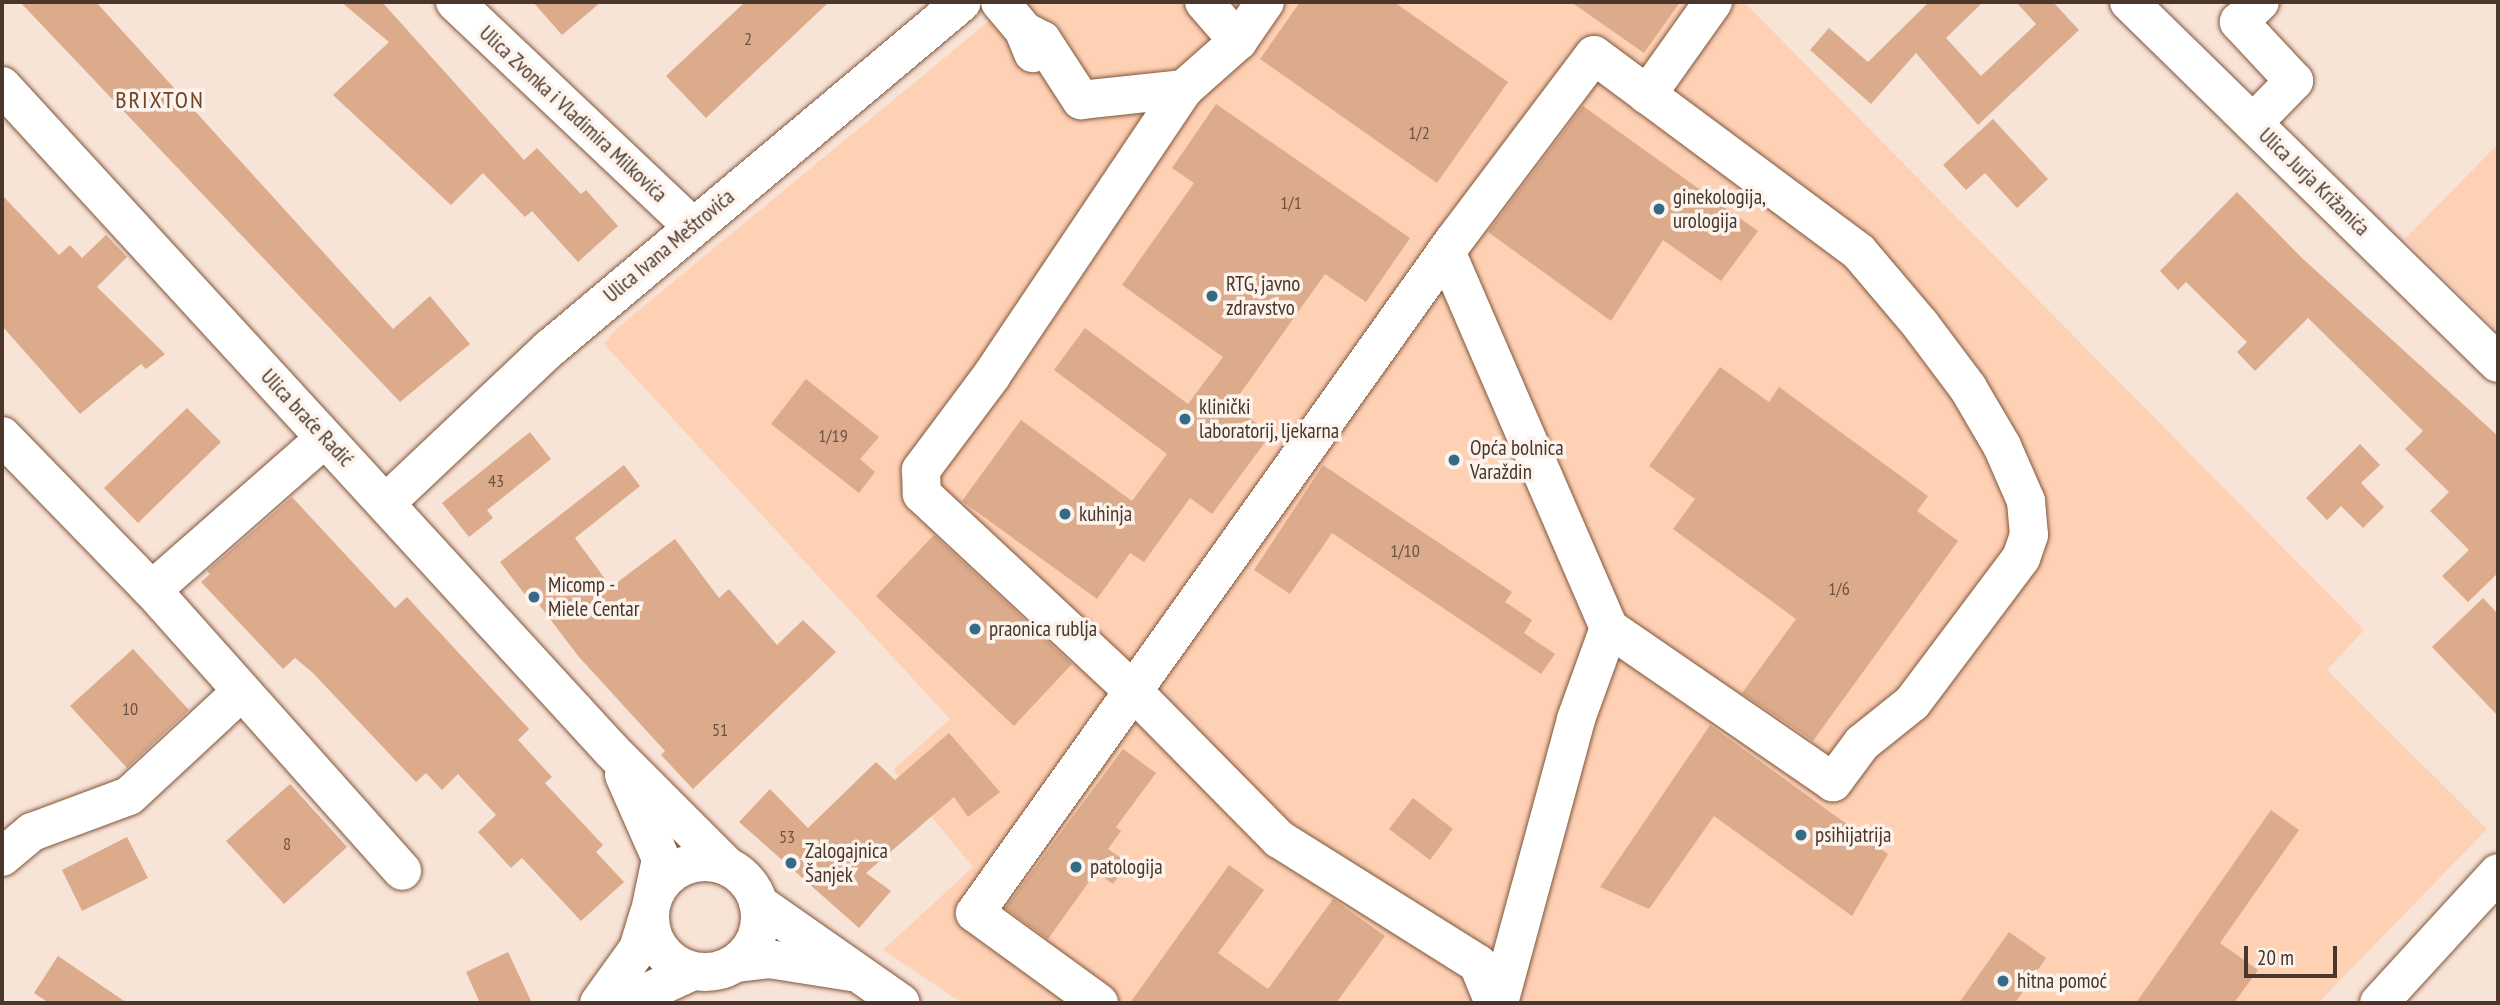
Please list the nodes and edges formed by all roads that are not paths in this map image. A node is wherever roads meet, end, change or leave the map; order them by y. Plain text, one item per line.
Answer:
1 (962, 2) edge
2 (1000, 2) edge
3 (1204, 2) edge
4 (1265, 2) edge
5 (1713, 2) edge
6 (2129, 2) edge
7 (2260, 2) edge
8 (465, 5) edge
9 (1238, 41) junction
10 (2, 86) edge
11 (1184, 89) junction
12 (1647, 94) junction
13 (2253, 123) junction
14 (692, 226) junction
15 (1447, 252) junction
16 (2498, 363) edge
17 (2, 436) edge
18 (324, 439) junction
19 (387, 502) junction
20 (152, 590) junction
21 (1609, 628) junction
22 (1131, 689) junction
23 (241, 692) junction
24 (612, 751) junction
25 (2, 857) edge
26 (726, 865) junction
27 (402, 871) dead end
28 (2498, 873) edge
29 (758, 903) junction
30 (651, 905) junction
31 (737, 963) junction
32 (693, 971) junction
33 (851, 972) junction
34 (599, 1003) edge
35 (624, 1003) edge
36 (901, 1003) edge
37 (1099, 1003) edge
38 (1496, 1003) edge
39 (2378, 1003) edge

1 - 14 main road, Ulica Ivana Meštrovića
2 - 11 main road
3 - 9 main road
4 - 9 main road
5 - 12 main road
6 - 13 main road, Ulica Jurja Križanića
7 - 13 main road
8 - 14 main road, Ulica Zvonka i Vladimira Milkovića
9 - 11 main road
10 - 18 main road, Ulica braće Radić
11 - 22 main road
12 - 15 main road
12 - 21 main road
13 - 16 main road, Ulica Jurja Križanića
14 - 19 main road, Ulica Ivana Meštrovića
15 - 21 main road
15 - 22 main road
17 - 20 main road
18 - 19 main road, Ulica braće Radić
18 - 20 main road
19 - 24 main road, Ulica braće Radić
20 - 23 main road
21 - 38 main road
22 - 37 main road
22 - 38 main road
23 - 25 main road
23 - 27 main road
24 - 26 main road, Ulica braće Radić
24 - 30 main road, Ulica braće Radić
26 - 29 main road
26 - 30 main road
28 - 39 main road
29 - 31 main road
29 - 33 main road
30 - 32 main road
30 - 34 main road, Ulica braće Radić
31 - 32 main road
31 - 33 main road
32 - 35 main road
33 - 36 main road

